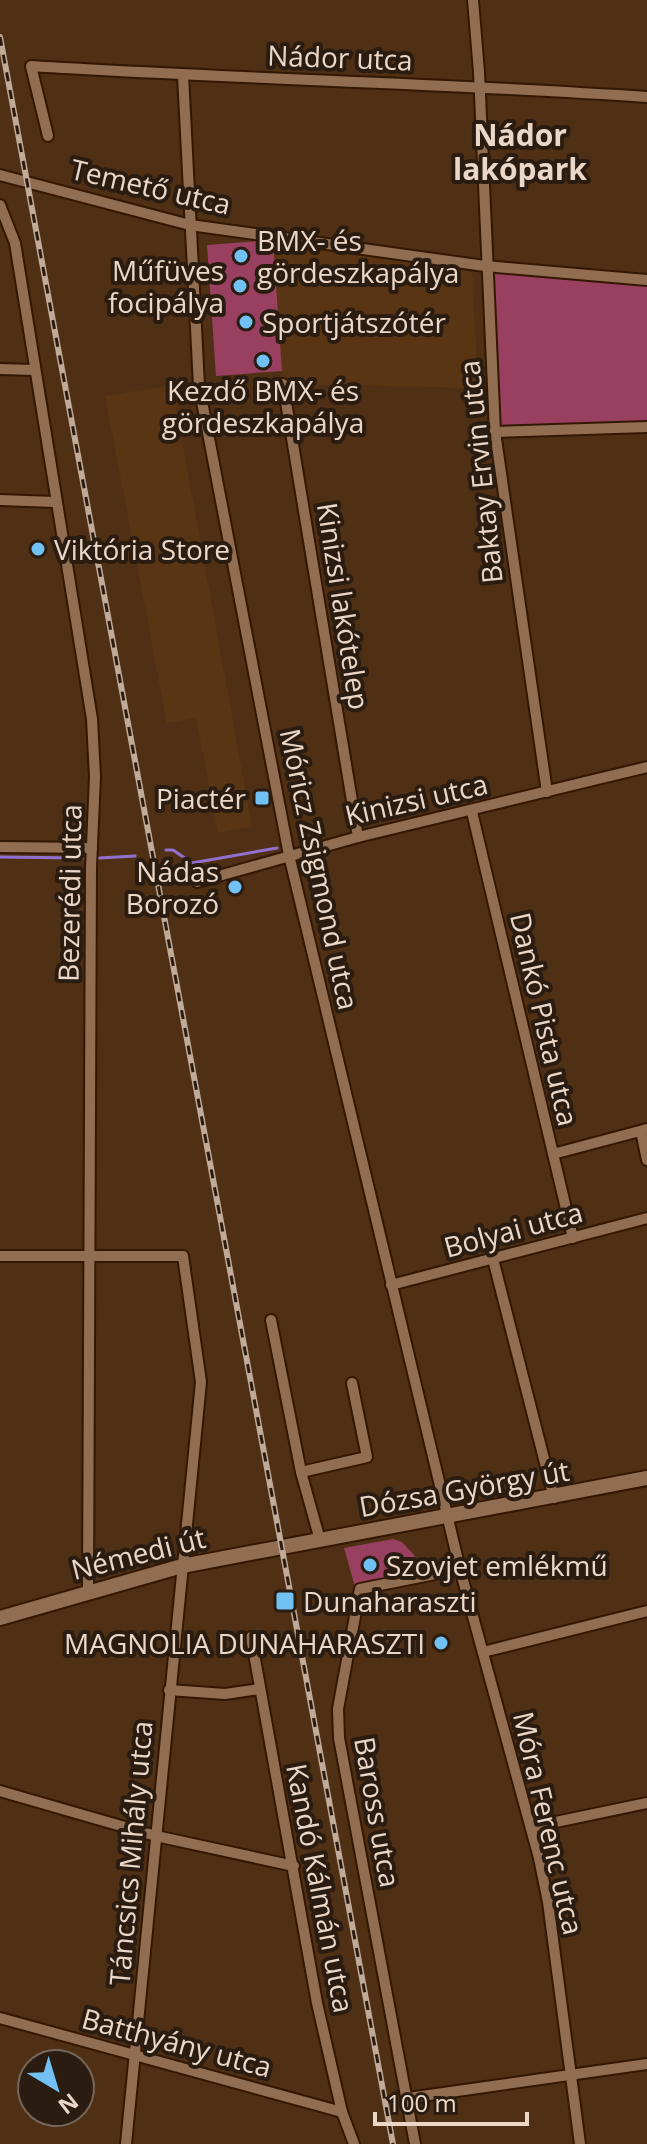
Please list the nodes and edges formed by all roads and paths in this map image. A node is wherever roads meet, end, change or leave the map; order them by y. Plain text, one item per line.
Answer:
1 (473, 0) edge
2 (183, 75) junction
3 (480, 85) junction
4 (647, 97) edge
5 (48, 136) dead end
6 (0, 175) edge
7 (0, 205) edge
8 (190, 225) junction
9 (485, 266) junction
10 (647, 280) edge
11 (0, 369) edge
12 (35, 370) junction
13 (283, 384) dead end
14 (647, 427) edge
15 (495, 432) junction
16 (0, 500) edge
17 (55, 502) junction
18 (647, 767) edge
19 (547, 792) junction
20 (472, 812) junction
21 (358, 837) junction
22 (0, 847) edge
23 (92, 848) junction
24 (289, 855) junction
25 (197, 882) dead end
26 (644, 1130) edge
27 (553, 1154) junction
28 (647, 1160) edge
29 (647, 1218) edge
30 (573, 1238) junction
31 (91, 1255) junction
32 (0, 1256) edge
33 (493, 1259) junction
34 (391, 1285) junction
35 (271, 1320) dead end
36 (352, 1383) dead end
37 (301, 1472) junction
38 (647, 1478) edge
39 (554, 1498) junction
40 (447, 1517) junction
41 (320, 1540) junction
42 (290, 1546) joint
43 (182, 1566) junction
44 (460, 1569) junction
45 (88, 1592) junction
46 (647, 1611) edge
47 (0, 1618) edge
48 (251, 1637) dead end
49 (483, 1652) junction
50 (260, 1689) junction
51 (169, 1690) junction
52 (0, 1791) edge
53 (647, 1803) edge
54 (532, 1827) junction
55 (156, 1836) junction
56 (294, 1866) junction
57 (0, 2018) edge
58 (135, 2055) junction
59 (647, 2064) edge
60 (571, 2075) junction
61 (408, 2098) junction
62 (342, 2112) junction
63 (126, 2144) edge
64 (354, 2144) edge
65 (415, 2144) edge
66 (580, 2144) edge

1 - 3 street, Baktay Ervin utca
2 - 3 street, Nádor utca
2 - 5 street, Nádor utca
2 - 8 street, Móricz Zsigmond utca
3 - 4 street, Nádor utca
3 - 9 street, Baktay Ervin utca
6 - 8 street, Temető utca
7 - 12 street, Bezerédi utca
8 - 9 street, Temető utca
8 - 24 street, Móricz Zsigmond utca
9 - 10 street, Temető utca
9 - 15 street, Baktay Ervin utca
11 - 12 street
12 - 17 street, Bezerédi utca
13 - 21 street, Kinizsi lakótelep
14 - 15 street
15 - 19 street, Baktay Ervin utca
16 - 17 street
17 - 23 street, Bezerédi utca
18 - 19 street, Kinizsi utca
19 - 20 street, Kinizsi utca
20 - 21 street, Kinizsi utca
20 - 27 street, Dankó Pista utca
21 - 24 street, Kinizsi utca
22 - 23 street
23 - 31 street, Bezerédi utca
24 - 25 street, Kinizsi utca
24 - 34 street, Móricz Zsigmond utca
26 - 27 street
26 - 28 street
27 - 30 street, Dankó Pista utca
29 - 30 street, Bolyai utca
30 - 33 street, Bolyai utca
31 - 32 street
31 - 43 street, Táncsics Mihály utca
31 - 45 street, Bezerédi utca
33 - 34 street, Bolyai utca
33 - 39 street
34 - 40 street, Móricz Zsigmond utca
35 - 37 street
36 - 37 street
37 - 41 street
38 - 39 main road, Dózsa György út
39 - 40 main road, Dózsa György út
40 - 41 main road, Dózsa György út
40 - 44 street, Móra Ferenc utca
41 - 42 main road, Dózsa György út
42 - 43 main road, Némedi út
43 - 45 main road, Némedi út
43 - 51 street, Táncsics Mihály utca
44 - 49 street, Móra Ferenc utca
44 - 61 street, Baross utca
45 - 47 main road, Némedi út
46 - 49 street
48 - 50 street, Kandó Kálmán utca
49 - 54 street, Móra Ferenc utca
50 - 51 street
50 - 56 street, Kandó Kálmán utca
51 - 55 street, Táncsics Mihály utca
52 - 55 street
53 - 54 street
54 - 60 street, Móra Ferenc utca
55 - 56 street
55 - 58 street, Táncsics Mihály utca
56 - 62 street, Kandó Kálmán utca
57 - 58 street, Batthyány utca
58 - 62 street, Batthyány utca
58 - 63 street, Táncsics Mihály utca
59 - 60 street
60 - 61 street
60 - 66 street, Móra Ferenc utca
61 - 65 street, Baross utca
62 - 64 street, Kandó Kálmán utca

